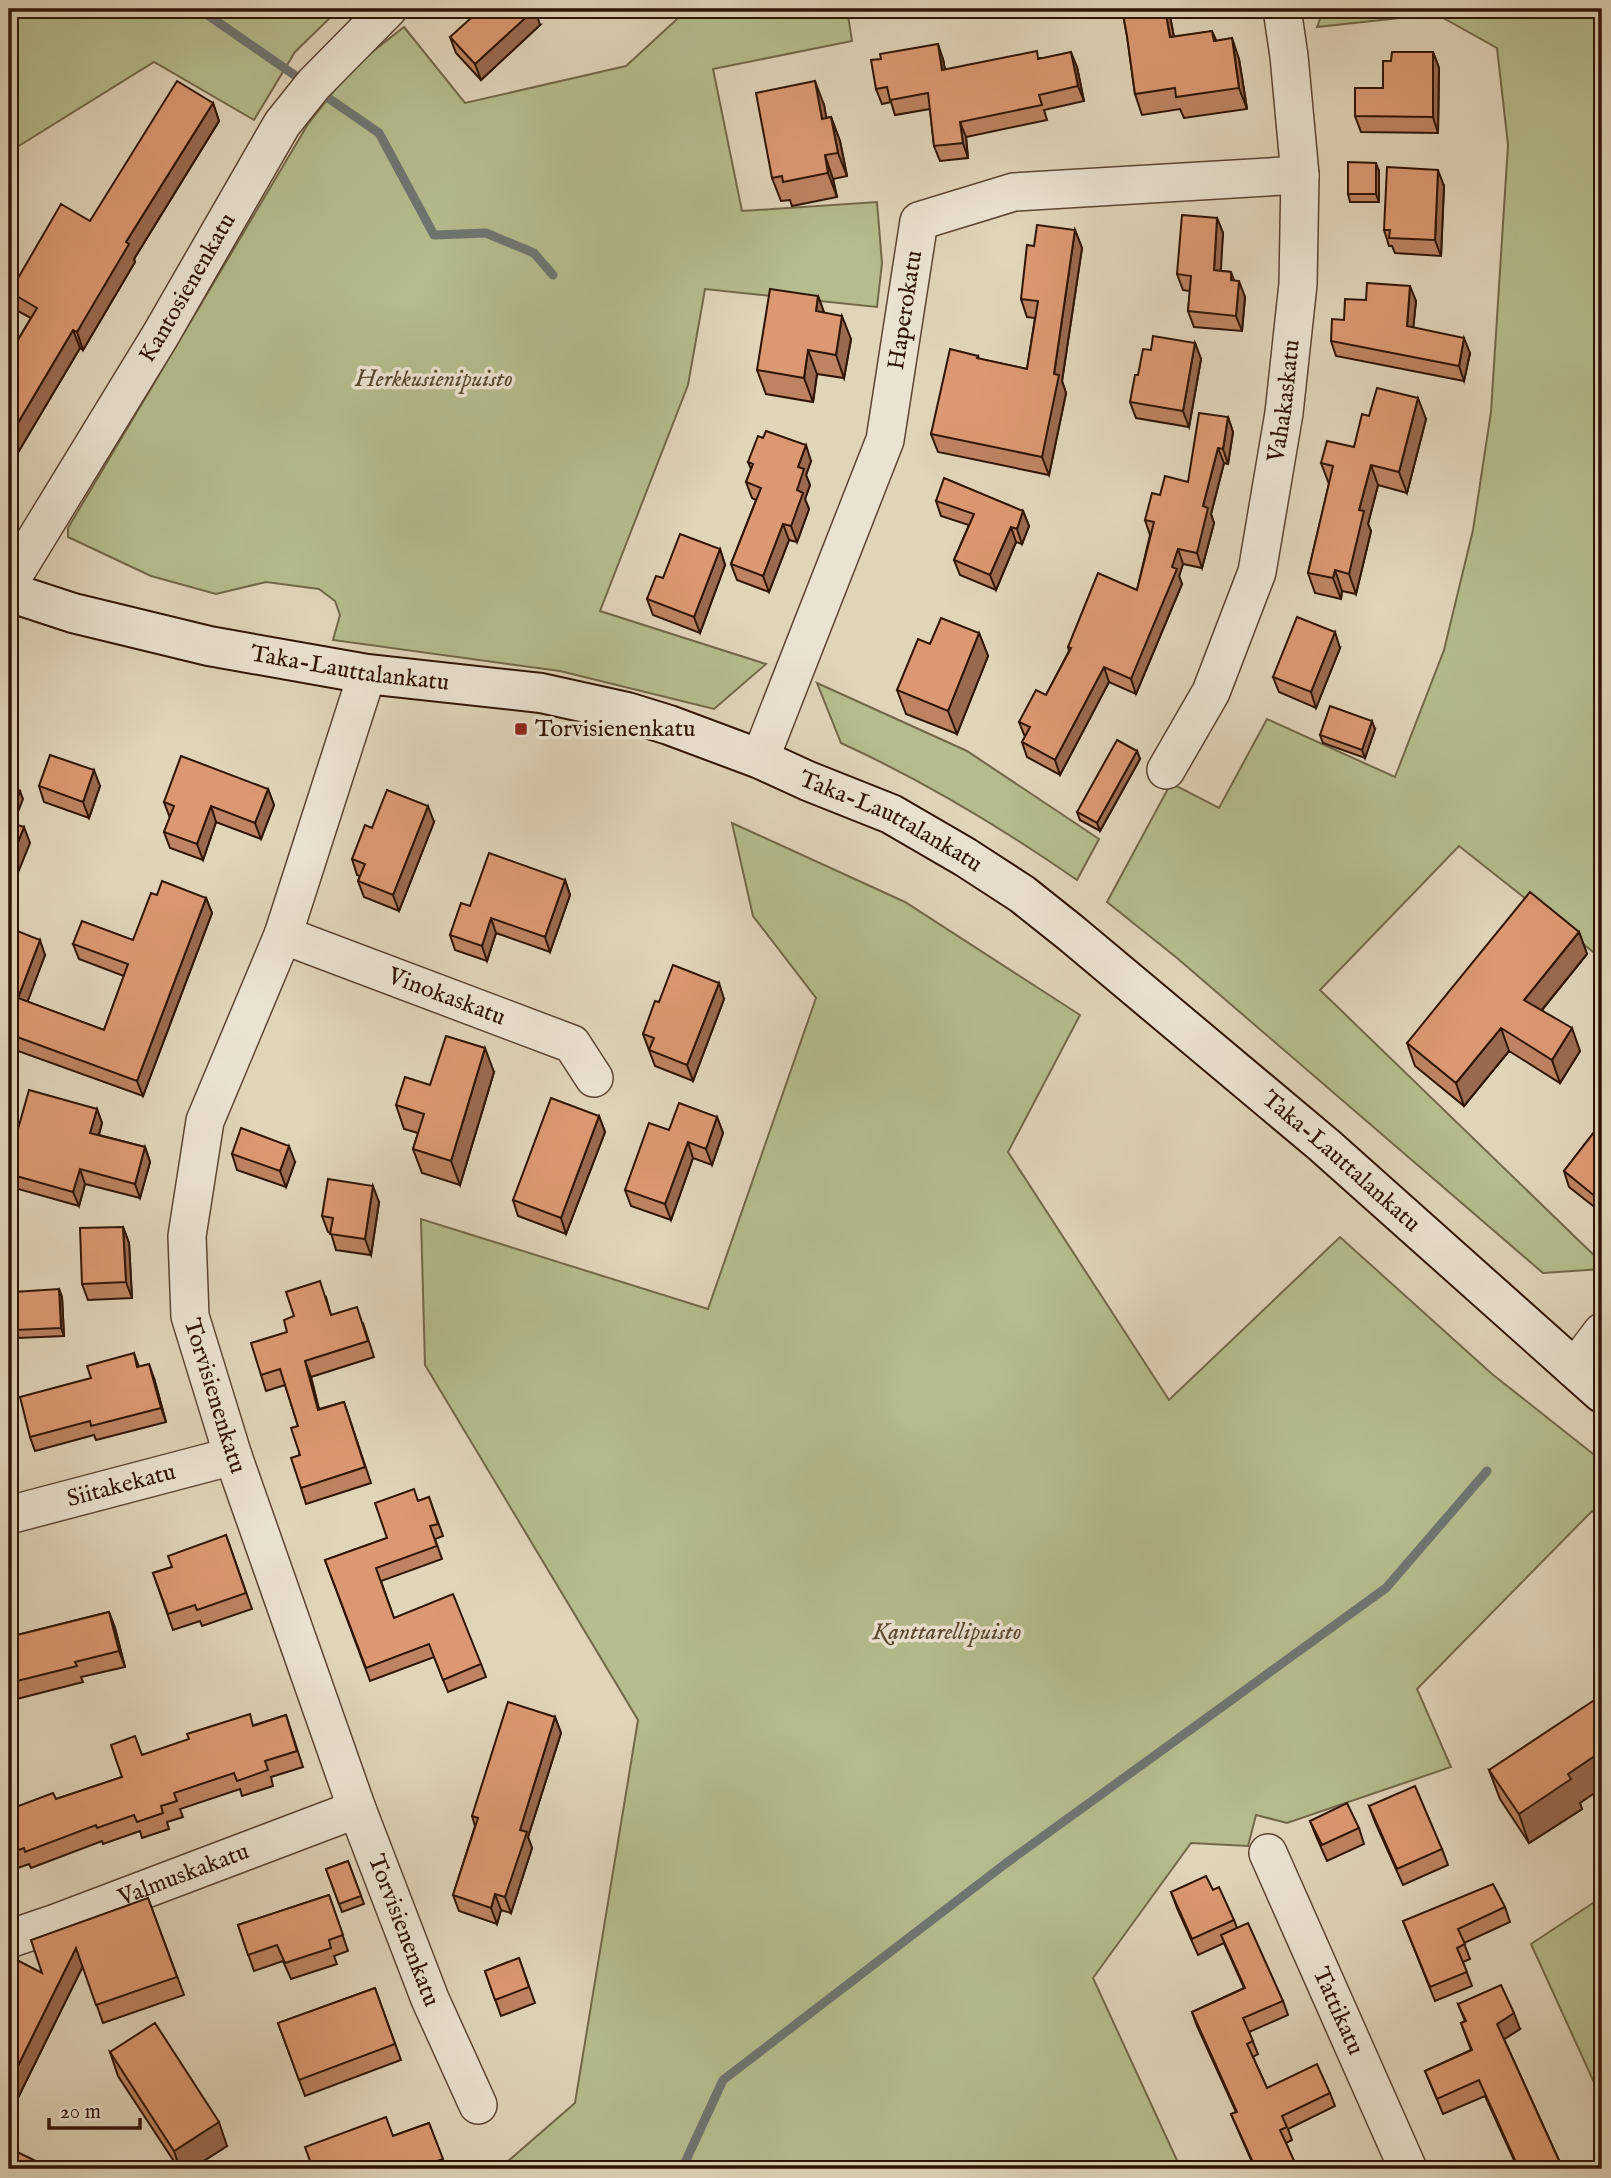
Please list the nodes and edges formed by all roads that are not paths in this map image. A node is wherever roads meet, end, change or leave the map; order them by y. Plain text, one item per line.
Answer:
1 (388, 9) edge
2 (1282, 9) edge
3 (1300, 175) junction
4 (9, 583) edge
5 (9, 592) edge
6 (367, 674) junction
7 (760, 759) junction
8 (1166, 771) dead end
9 (283, 935) junction
10 (594, 1078) dead end
11 (1602, 1332) edge
12 (1588, 1381) edge
13 (233, 1456) junction
14 (9, 1515) edge
15 (357, 1809) junction
16 (1268, 1853) dead end
17 (9, 1939) edge
18 (478, 2105) dead end
19 (1408, 2169) edge

1 - 4 street, Kantosienenkatu
2 - 3 street, Vahakaskatu
3 - 7 street, Haperokatu
3 - 8 street, Vahakaskatu
5 - 6 main road, Taka-Lauttalankatu
6 - 7 main road, Taka-Lauttalankatu
6 - 9 street, Torvisienenkatu
7 - 12 main road, Taka-Lauttalankatu
9 - 10 street, Vinokaskatu
9 - 13 street, Torvisienenkatu
11 - 12 street
13 - 14 street, Siitakekatu
13 - 15 street, Torvisienenkatu
15 - 17 street, Valmuskakatu
15 - 18 street, Torvisienenkatu
16 - 19 street, Tattikatu

